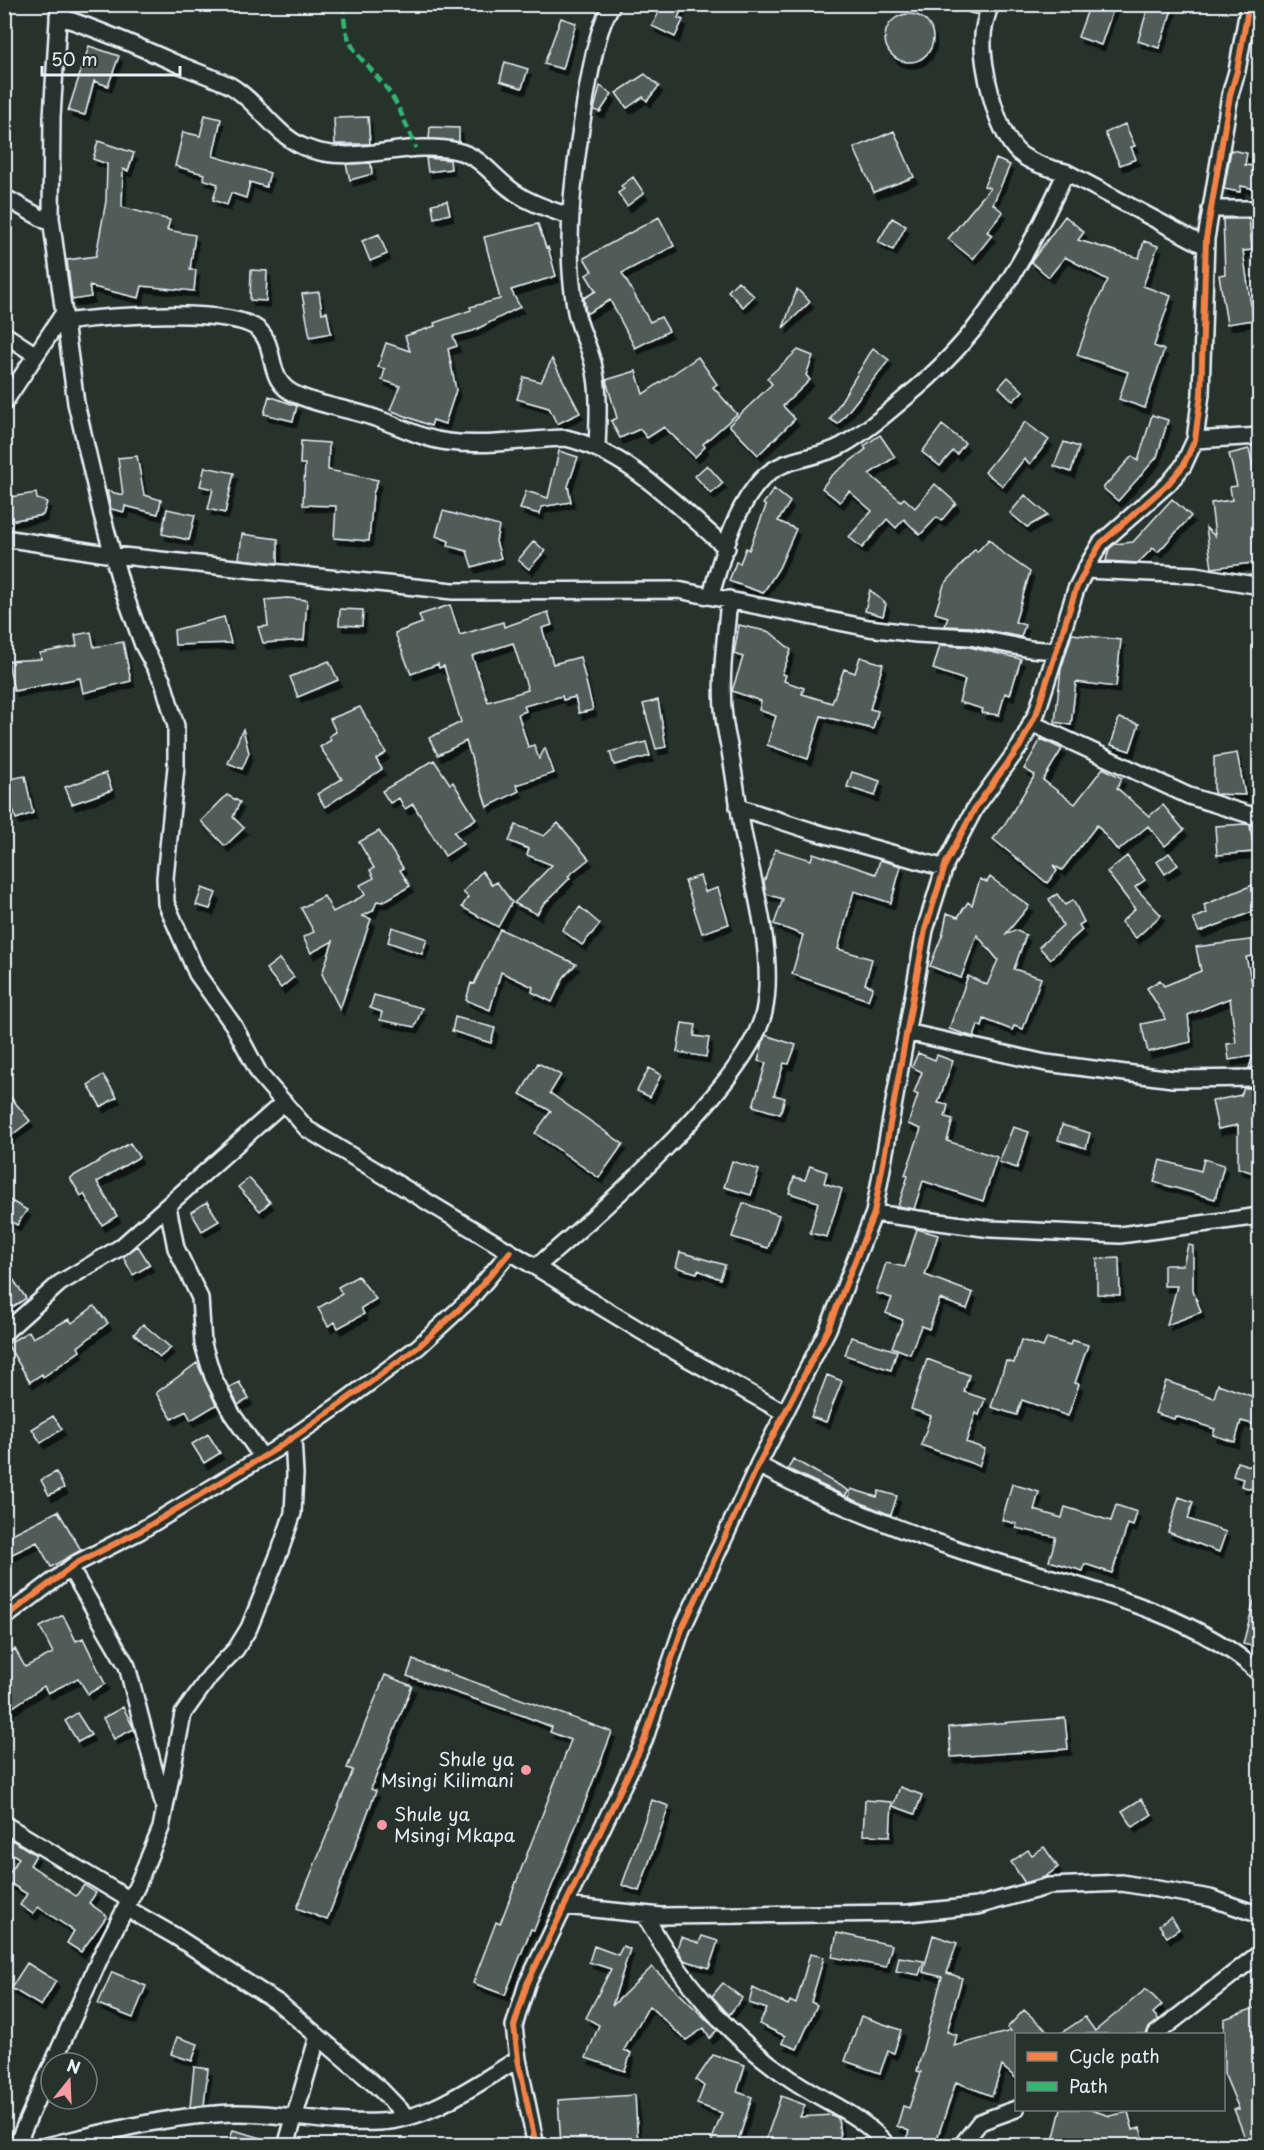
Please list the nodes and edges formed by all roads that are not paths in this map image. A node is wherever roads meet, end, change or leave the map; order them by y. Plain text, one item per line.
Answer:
1 (613, 4) edge
2 (972, 4) edge
3 (1249, 4) edge
4 (990, 6) edge
5 (58, 10) edge
6 (1066, 172) junction
7 (4, 197) edge
8 (1210, 209) junction
9 (1260, 209) edge
10 (569, 216) junction
11 (52, 224) junction
12 (1205, 246) junction
13 (63, 318) junction
14 (4, 334) edge
15 (36, 355) junction
16 (4, 403) edge
17 (1260, 436) edge
18 (1195, 440) junction
19 (597, 449) junction
20 (4, 538) edge
21 (727, 548) junction
22 (113, 555) junction
23 (1085, 570) junction
24 (1260, 586) edge
25 (711, 595) junction
26 (729, 599) junction
27 (1056, 651) junction
28 (1031, 723) junction
29 (738, 807) junction
30 (1260, 818) edge
31 (945, 868) junction
32 (906, 1032) junction
33 (1260, 1078) edge
34 (284, 1102) junction
35 (168, 1207) junction
36 (874, 1213) junction
37 (1260, 1216) edge
38 (510, 1252) junction
39 (536, 1267) junction
40 (4, 1333) edge
41 (785, 1413) junction
42 (293, 1437) junction
43 (262, 1457) junction
44 (758, 1465) junction
45 (70, 1568) junction
46 (4, 1617) edge
47 (1260, 1674) edge
48 (165, 1809) junction
49 (4, 1824) edge
50 (128, 1904) junction
51 (565, 1906) junction
52 (644, 1914) junction
53 (1260, 1915) edge
54 (1260, 1953) edge
55 (1157, 2033) edge
56 (318, 2036) junction
57 (59, 2051) edge
58 (518, 2059) junction
59 (39, 2094) edge
60 (1015, 2110) edge
61 (406, 2116) junction
62 (296, 2117) junction
63 (16, 2145) edge
64 (46, 2145) edge
65 (286, 2145) edge
66 (536, 2145) edge
67 (888, 2145) edge
68 (961, 2145) edge

1 - 10 street
2 - 4 street
3 - 8 street
4 - 6 street
5 - 10 street
5 - 11 street
6 - 12 street
6 - 21 street
7 - 11 street
8 - 9 street
8 - 12 street
10 - 19 street
11 - 13 street
12 - 18 street
13 - 15 street
13 - 19 street
13 - 22 street
14 - 15 street
15 - 16 street
17 - 18 street
18 - 23 street
19 - 21 street
20 - 22 street
21 - 25 street
22 - 25 street
22 - 34 street
23 - 24 street
23 - 27 street
25 - 26 street
26 - 27 street
26 - 29 street
27 - 28 street
28 - 30 street
28 - 31 street
29 - 31 street
29 - 39 street
31 - 32 street
32 - 33 street
32 - 36 street
34 - 35 street
34 - 38 street
35 - 40 street
35 - 43 street
36 - 37 street
36 - 41 street
38 - 39 street
38 - 42 street
39 - 41 street
41 - 44 street
42 - 43 street
42 - 48 street
43 - 45 street
44 - 47 street
44 - 51 street
45 - 46 street
45 - 48 street
48 - 50 street
49 - 50 street
50 - 56 street
50 - 57 street
51 - 52 street
51 - 58 street
52 - 53 street
52 - 67 street
54 - 55 street
56 - 61 street
56 - 62 street
58 - 61 street
58 - 66 street
59 - 63 street
60 - 68 street
61 - 62 street
62 - 64 street
62 - 65 street

